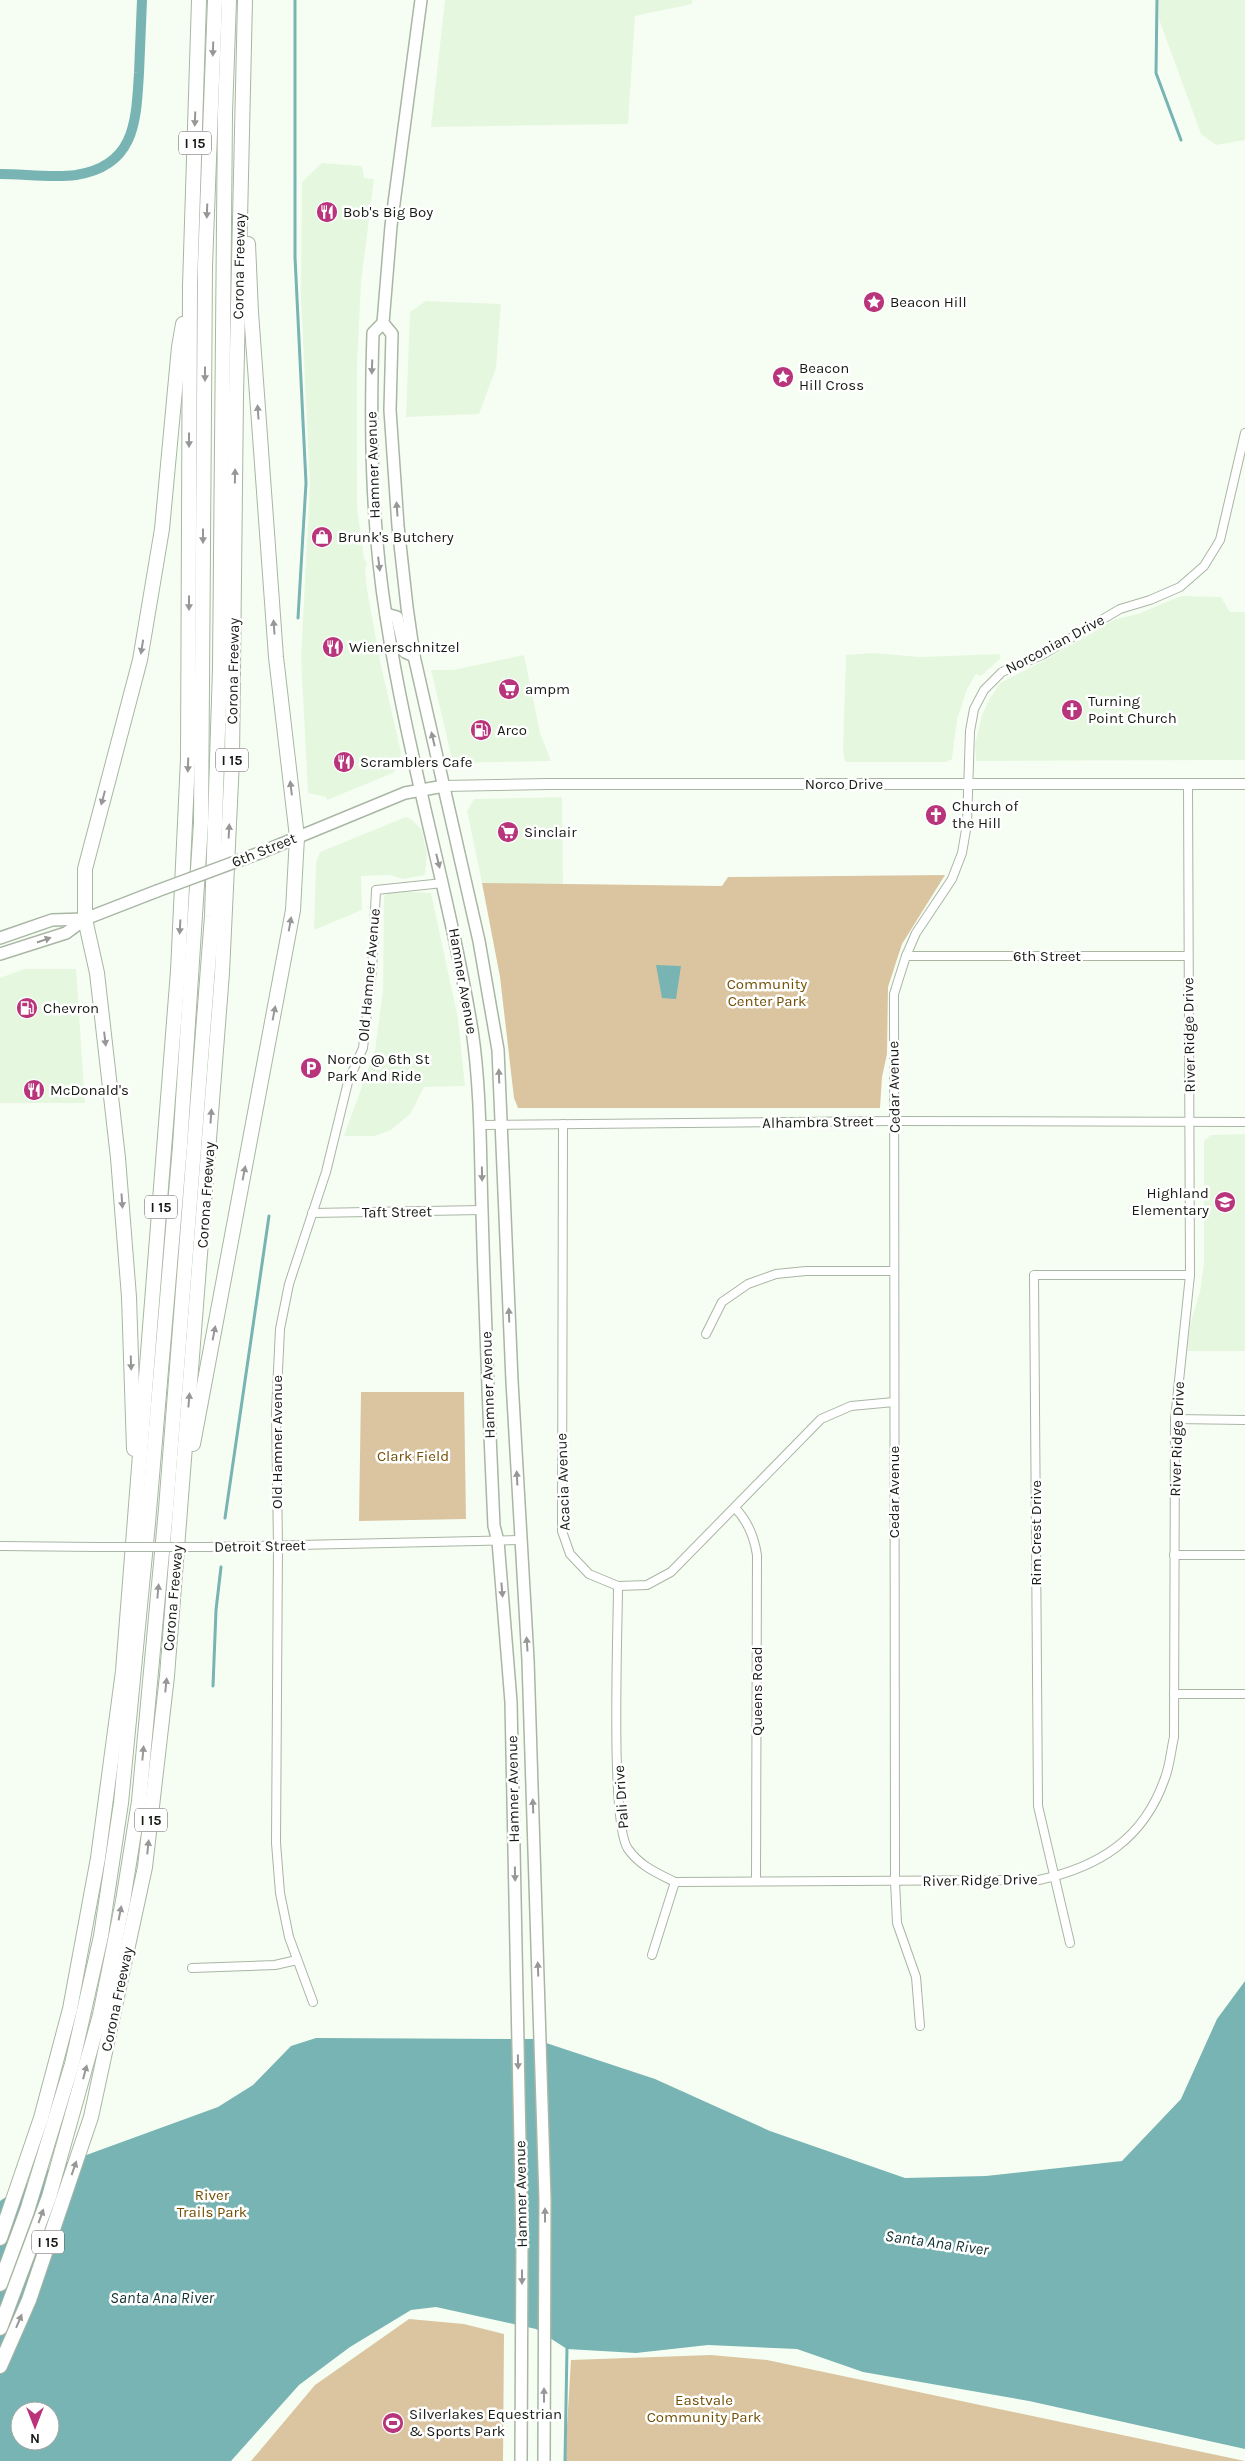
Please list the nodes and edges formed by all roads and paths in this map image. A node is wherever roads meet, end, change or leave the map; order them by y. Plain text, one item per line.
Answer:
1 (199, 0) edge
2 (215, 0) edge
3 (230, 0) edge
4 (244, 0) edge
5 (420, 0) edge
6 (242, 112) junction
7 (190, 286) junction
8 (383, 323) junction
9 (1245, 433) edge
10 (386, 614) junction
11 (414, 656) junction
12 (968, 784) junction
13 (1188, 784) junction
14 (1245, 784) edge
15 (444, 786) junction
16 (422, 790) junction
17 (297, 837) junction
18 (443, 882) junction
19 (85, 919) junction
20 (0, 938) edge
21 (0, 954) edge
22 (906, 956) junction
23 (1188, 956) junction
24 (894, 1121) junction
25 (1245, 1122) edge
26 (1190, 1123) junction
27 (563, 1124) junction
28 (480, 1125) junction
29 (500, 1125) junction
30 (482, 1210) junction
31 (312, 1213) junction
32 (894, 1271) junction
33 (1190, 1275) junction
34 (706, 1334) dead end
35 (894, 1402) junction
36 (1174, 1419) junction
37 (1245, 1420) edge
38 (734, 1508) junction
39 (136, 1515) junction
40 (179, 1518) junction
41 (521, 1540) junction
42 (498, 1541) junction
43 (0, 1546) edge
44 (278, 1546) junction
45 (1245, 1555) edge
46 (1174, 1556) junction
47 (618, 1586) junction
48 (1174, 1694) junction
49 (1245, 1694) edge
50 (1055, 1877) junction
51 (756, 1881) junction
52 (895, 1881) junction
53 (675, 1882) junction
54 (1070, 1943) dead end
55 (652, 1955) dead end
56 (297, 1960) junction
57 (192, 1968) dead end
58 (312, 2002) dead end
59 (920, 2026) dead end
60 (0, 2238) edge
61 (0, 2284) edge
62 (0, 2328) edge
63 (0, 2366) edge
64 (521, 2461) edge
65 (544, 2461) edge

1 -> 7 highway, I 15
2 -> 61 highway
62 -> 3 highway
4 - 6 highway, Corona Freeway / I 15
5 - 8 main road, Hamner Avenue
17 -> 6 highway
40 -> 6 highway, Corona Freeway / I 15
7 -> 19 highway
7 -> 39 highway, I 15
8 -> 10 main road, Hamner Avenue
11 -> 8 main road, Hamner Avenue
9 - 12 street, Norconian Drive
10 - 11 main road
10 - 16 main road, Hamner Avenue
15 -> 11 main road, Hamner Avenue
12 - 13 main road, Norco Drive
12 - 15 main road, Norco Drive
12 - 22 street, Norconian Drive
13 - 14 main road, Norco Drive
13 - 23 street, River Ridge Drive
15 - 16 main road, 6th Street
29 -> 15 main road, Hamner Avenue
16 - 17 main road, 6th Street
16 -> 18 main road, Hamner Avenue
17 - 19 main road, 6th Street, bridge
40 -> 17 highway
18 - 28 main road, Hamner Avenue
18 - 31 street, Old Hamner Avenue
19 - 20 main road, 6th Street
21 -> 19 main road, 6th Street
19 -> 39 highway
22 - 23 street, 6th Street
22 - 24 street, Cedar Avenue
23 - 26 street, River Ridge Drive
24 - 26 street, Alhambra Street
24 - 27 street, Alhambra Street
24 - 32 street, Cedar Avenue
25 - 26 street, Alhambra Street
26 - 33 street, River Ridge Drive
27 - 29 street, Alhambra Street
27 - 47 street, Acacia Avenue
28 - 29 street, Alhambra Street
28 -> 30 main road, Hamner Avenue
41 -> 29 main road, Hamner Avenue
30 - 31 street, Taft Street
30 - 42 main road, Hamner Avenue
31 - 44 street, Old Hamner Avenue
32 - 34 street
32 - 35 street, Cedar Avenue
33 - 36 street, River Ridge Drive
33 - 50 street, Rim Crest Drive
35 - 38 street, Acacia Avenue
35 - 52 street, Cedar Avenue
36 - 37 street
36 - 46 street, River Ridge Drive
38 - 47 street, Acacia Avenue
38 - 51 street, Queens Road
39 - 60 highway, I 15
63 -> 40 highway, Corona Freeway / I 15
41 - 42 street, Detroit Street
65 -> 41 main road, Hamner Avenue
42 - 44 street, Detroit Street
42 -> 64 main road, Hamner Avenue
43 - 44 street, Detroit Street, bridge
44 - 56 street, Old Hamner Avenue
45 - 46 street
46 - 48 street, River Ridge Drive
47 - 53 street, Pali Drive
48 - 49 street
48 - 50 street, River Ridge Drive
50 - 52 street, River Ridge Drive
50 - 54 street, Rim Crest Drive
51 - 52 street, Pali Drive
51 - 53 street, Pali Drive
52 - 59 street, Cedar Avenue
53 - 55 street
56 - 57 street
56 - 58 street, Old Hamner Avenue

